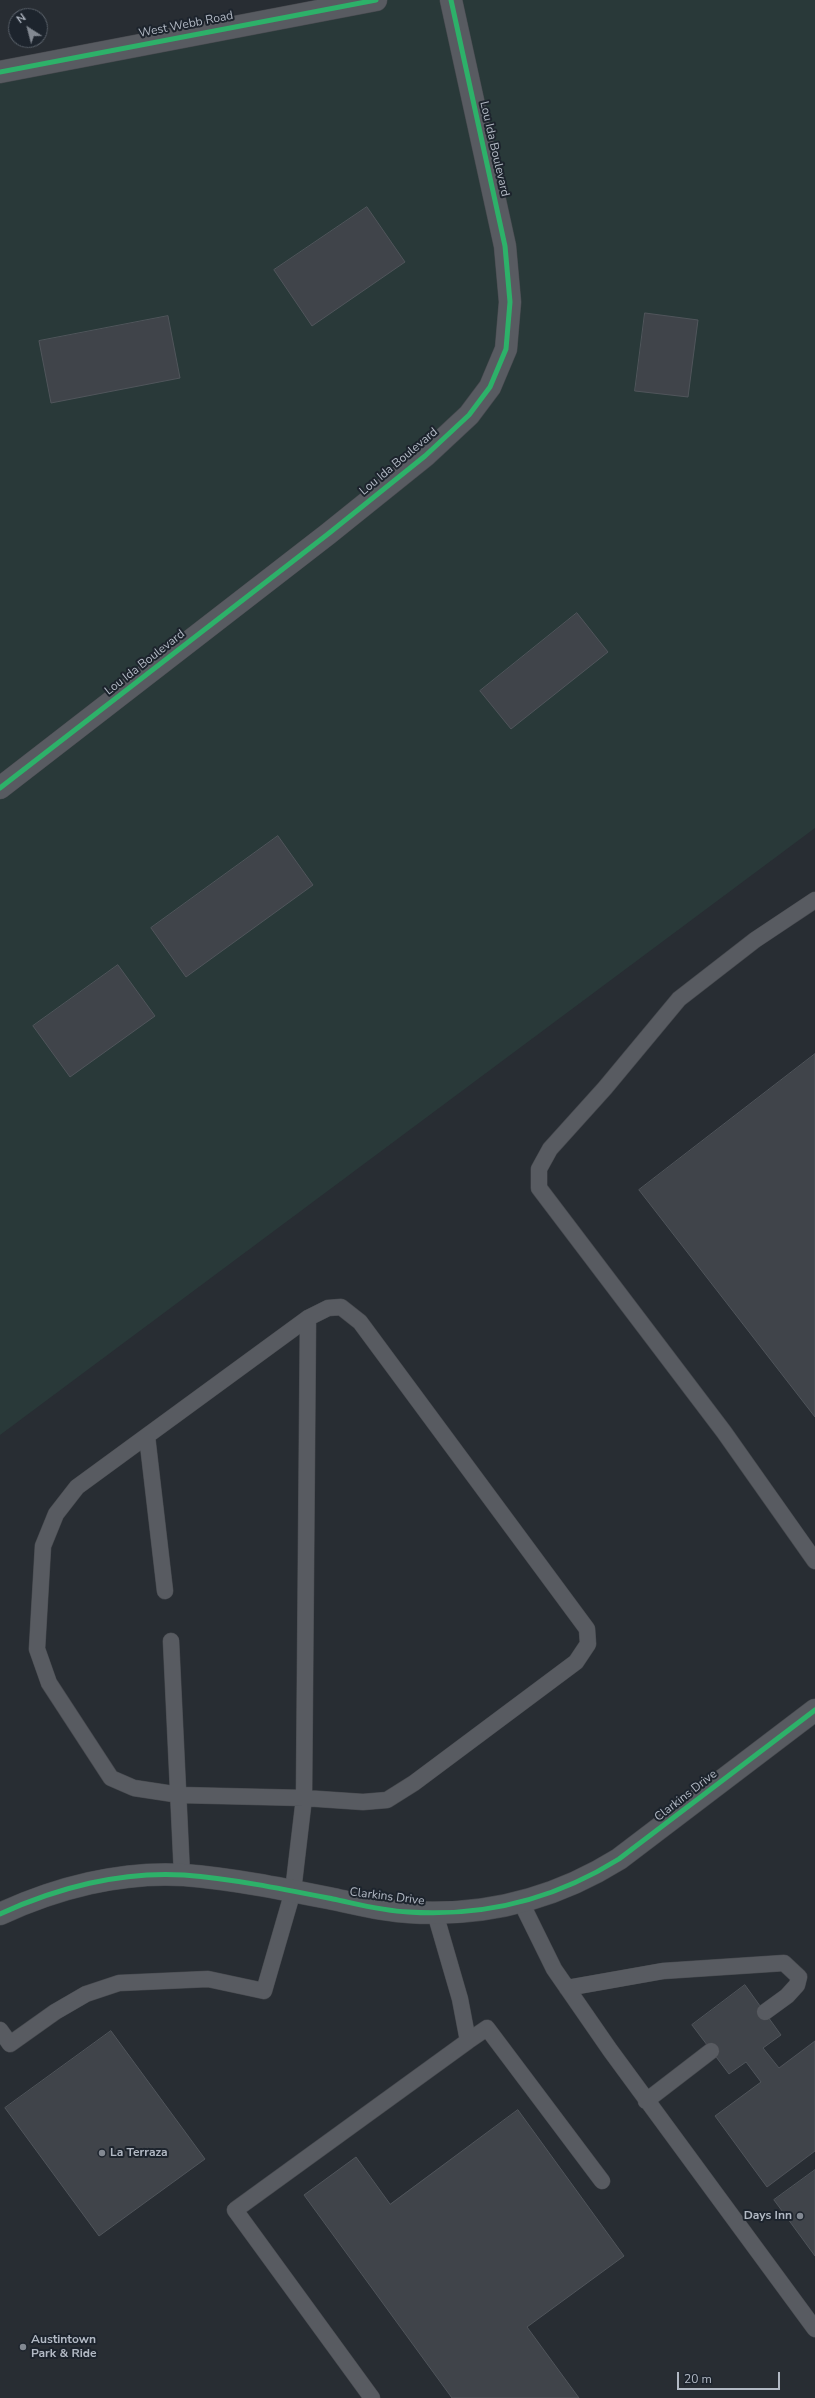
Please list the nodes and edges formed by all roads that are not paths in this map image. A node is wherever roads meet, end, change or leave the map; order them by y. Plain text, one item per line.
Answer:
1 (376, 0) edge
2 (451, 0) edge
3 (0, 72) edge
4 (0, 788) edge
5 (815, 900) edge
6 (308, 1318) junction
7 (147, 1436) junction
8 (815, 1561) edge
9 (165, 1591) dead end
10 (171, 1641) dead end
11 (815, 1710) edge
12 (180, 1794) junction
13 (304, 1798) junction
14 (182, 1875) junction
15 (293, 1891) junction
16 (522, 1902) junction
17 (435, 1913) junction
18 (0, 1914) edge
19 (567, 1988) junction
20 (764, 2012) dead end
21 (0, 2030) edge
22 (468, 2041) junction
23 (711, 2051) dead end
24 (646, 2101) junction
25 (602, 2181) dead end
26 (815, 2329) edge
27 (372, 2398) edge

1 - 3 street, West Webb Road
2 - 4 street, Lou Ida Boulevard
5 - 8 lane
6 - 7 lane
6 - 13 lane
6 - 13 lane
7 - 9 lane
7 - 12 lane
10 - 12 lane
11 - 16 street, Clarkins Drive
12 - 13 lane
12 - 14 lane
13 - 15 lane
14 - 15 street, Clarkins Drive
14 - 18 street, Clarkins Drive
15 - 17 street, Clarkins Drive
15 - 21 lane
16 - 17 street, Clarkins Drive
16 - 19 lane
17 - 22 lane
19 - 20 lane
19 - 24 lane
22 - 25 lane
22 - 27 lane
23 - 24 lane
24 - 26 lane

